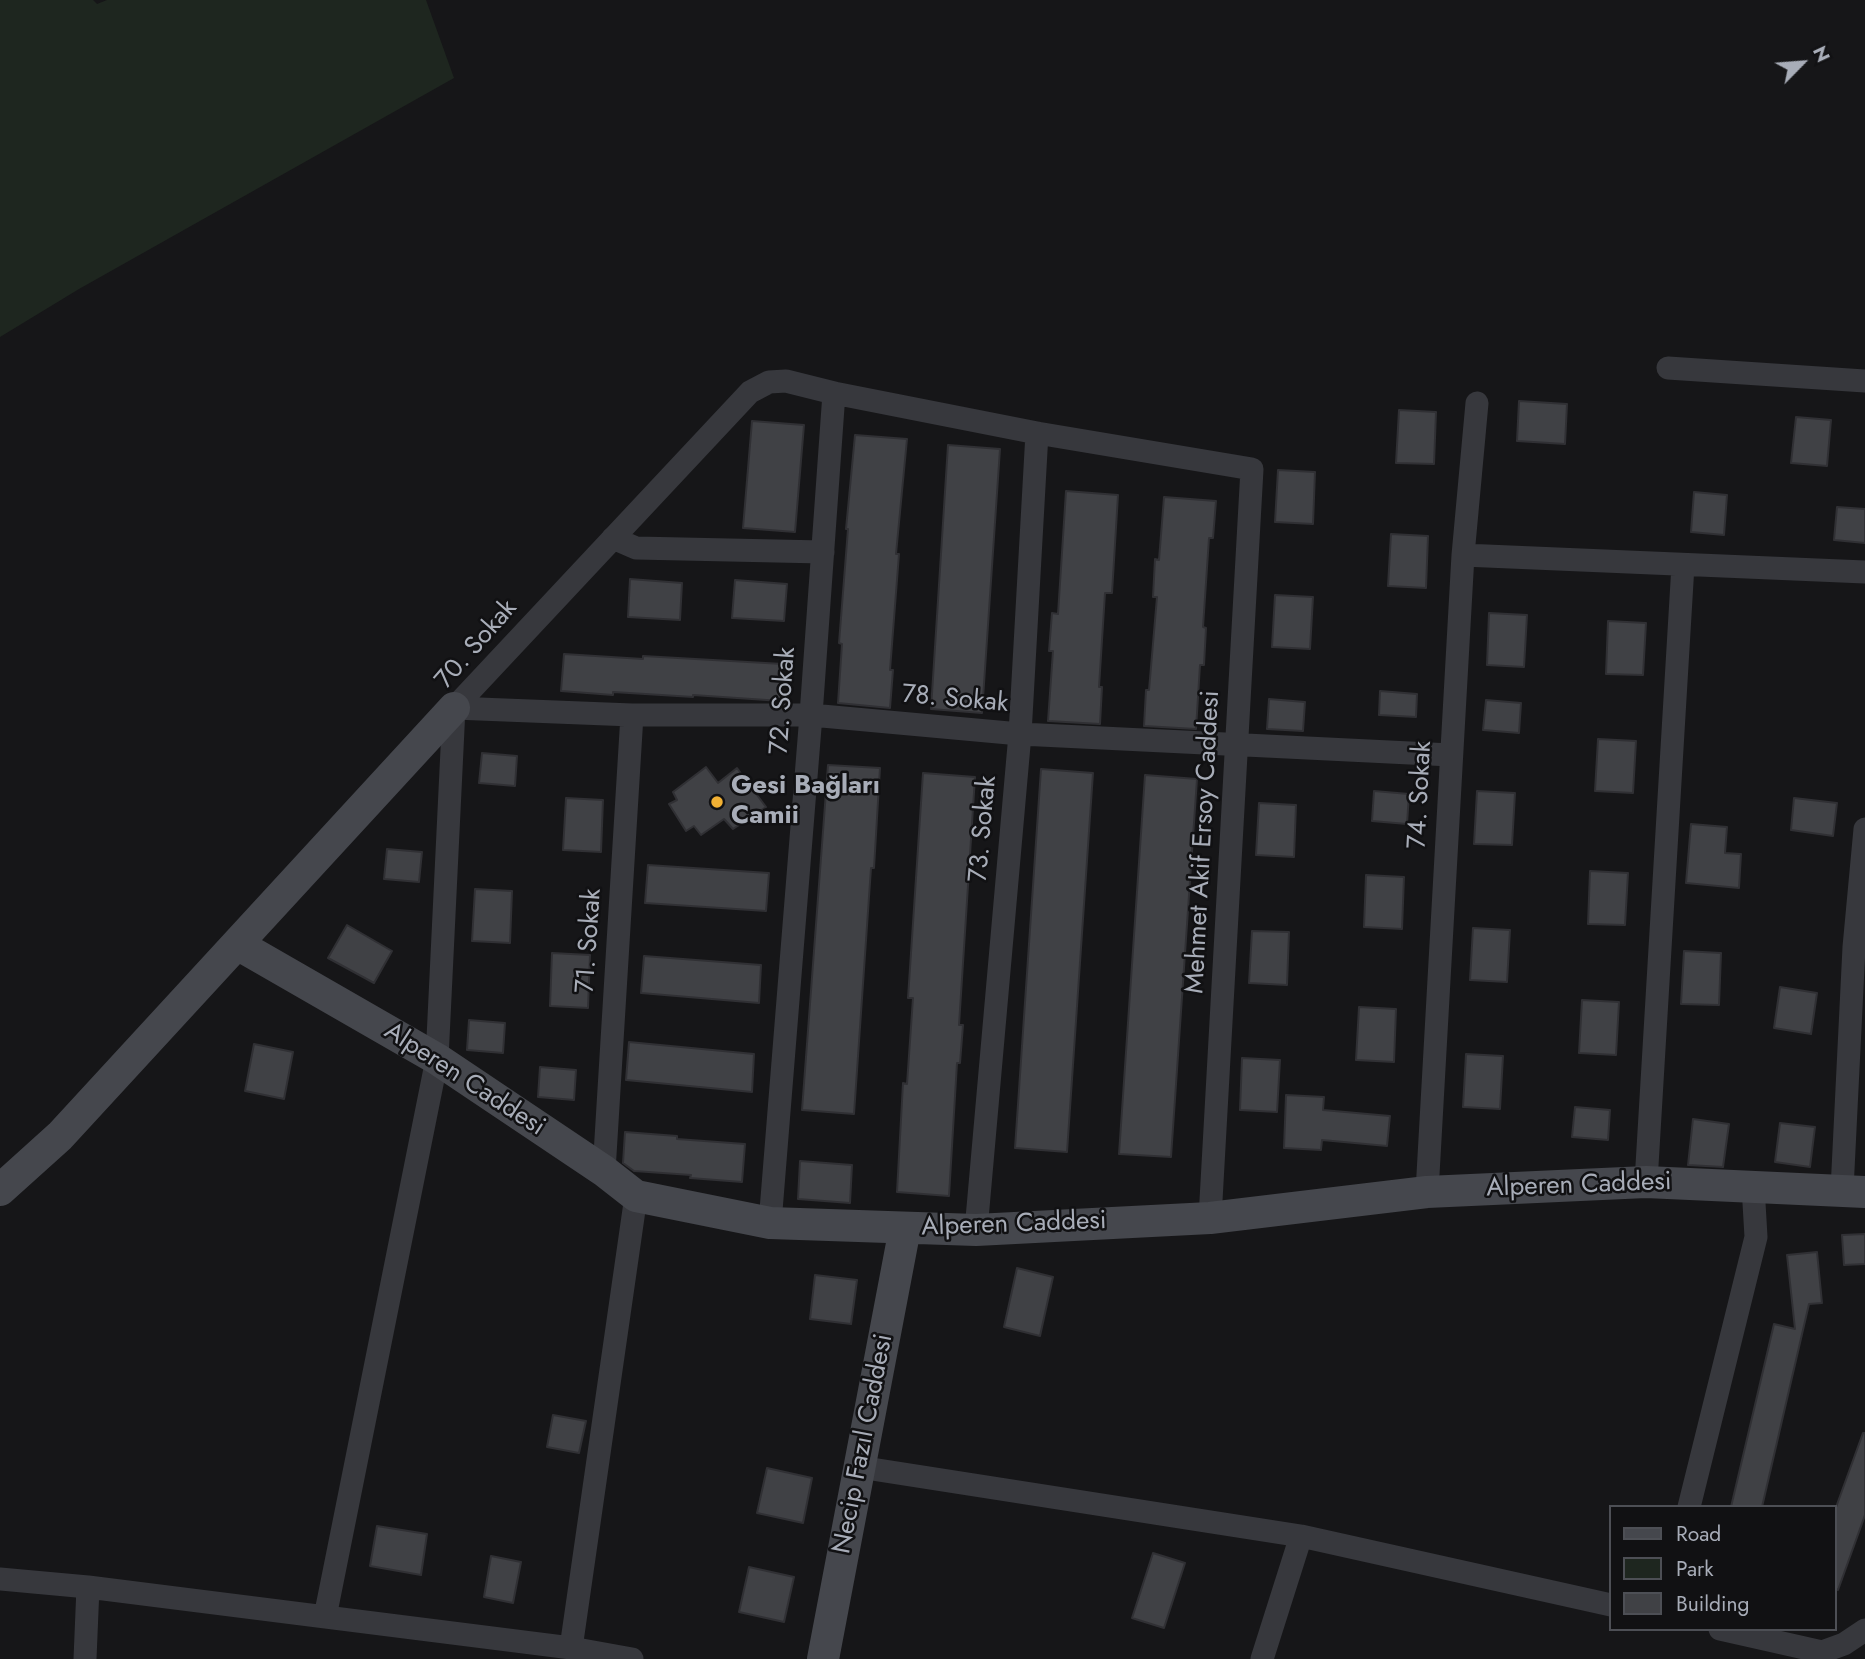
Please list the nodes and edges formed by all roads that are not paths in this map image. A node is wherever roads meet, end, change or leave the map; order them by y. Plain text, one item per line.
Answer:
1 (1668, 368) dead end
2 (1865, 381) edge
3 (834, 393) junction
4 (1477, 402) dead end
5 (1037, 433) junction
6 (613, 538) junction
7 (823, 552) junction
8 (1463, 555) junction
9 (1683, 565) junction
10 (1865, 572) edge
11 (454, 708) junction
12 (632, 715) junction
13 (811, 715) junction
14 (1020, 734) junction
15 (1238, 744) junction
16 (1451, 755) junction
17 (1865, 829) edge
18 (237, 944) junction
19 (1860, 947) edge
20 (437, 1059) junction
21 (604, 1171) junction
22 (1646, 1182) junction
23 (1753, 1186) junction
24 (0, 1190) edge
25 (1853, 1191) edge
26 (1427, 1192) junction
27 (636, 1196) junction
28 (1210, 1218) junction
29 (770, 1223) junction
30 (905, 1228) junction
31 (976, 1230) junction
32 (859, 1467) junction
33 (1689, 1505) edge
34 (1301, 1536) junction
35 (0, 1579) edge
36 (88, 1587) junction
37 (1610, 1605) edge
38 (325, 1617) junction
39 (1865, 1630) edge
40 (1729, 1631) edge
41 (571, 1648) junction
42 (85, 1659) edge
43 (632, 1659) edge
44 (823, 1659) edge
45 (1262, 1659) edge

1 - 2 street
3 - 5 street
3 - 6 street, 70. Sokak
3 - 7 street, 72. Sokak
4 - 8 street, 74. Sokak
5 - 14 street, 73. Sokak
5 - 15 street, Mehmet Akif Ersoy Caddesi
6 - 7 street
6 - 11 street, 70. Sokak
7 - 13 street, 72. Sokak
8 - 9 street
8 - 16 street, 74. Sokak
9 - 10 street
9 - 22 street
11 - 12 street, 78. Sokak
11 - 18 street
11 - 20 street, 70. Sokak
12 - 13 street, 78. Sokak
12 - 21 street, 71. Sokak
13 - 14 street, 78. Sokak
13 - 29 street, 72. Sokak
14 - 15 street, 78. Sokak
14 - 31 street, 73. Sokak
15 - 16 street, 78. Sokak
15 - 28 street, Mehmet Akif Ersoy Caddesi
16 - 26 street, 74. Sokak
17 - 19 street
18 - 20 street, Alperen Caddesi
18 - 24 street
19 - 25 street
20 - 21 street, Alperen Caddesi
20 - 38 street, 70. Sokak
21 - 27 street, Alperen Caddesi
22 - 23 street, Alperen Caddesi
22 - 26 street, Alperen Caddesi
23 - 25 street, Alperen Caddesi
23 - 33 street
26 - 28 street, Alperen Caddesi
27 - 29 street, Alperen Caddesi
27 - 41 street
28 - 31 street, Alperen Caddesi
29 - 30 street, Alperen Caddesi
30 - 31 street, Alperen Caddesi
30 - 32 street, Necip Fazıl Caddesi
32 - 34 street
32 - 44 street, Necip Fazıl Caddesi
34 - 37 street
34 - 45 street
35 - 36 street
36 - 38 street
36 - 42 street
38 - 41 street
39 - 40 street
41 - 43 street

